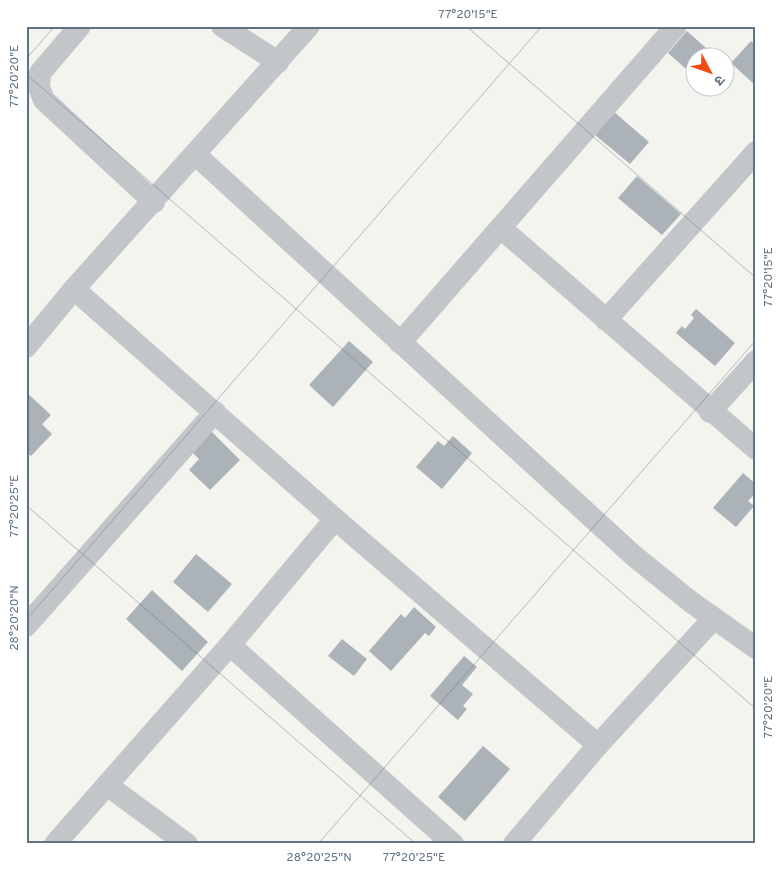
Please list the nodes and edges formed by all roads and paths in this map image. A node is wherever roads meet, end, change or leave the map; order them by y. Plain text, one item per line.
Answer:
1 (80, 26) edge
2 (222, 26) edge
3 (309, 26) edge
4 (676, 26) edge
5 (278, 62) junction
6 (756, 152) edge
7 (196, 155) junction
8 (154, 202) junction
9 (502, 229) junction
10 (74, 289) junction
11 (606, 320) junction
12 (400, 343) junction
13 (26, 347) edge
14 (756, 360) edge
15 (215, 412) junction
16 (710, 412) junction
17 (756, 449) edge
18 (335, 519) junction
19 (713, 619) junction
20 (26, 626) edge
21 (230, 645) junction
22 (756, 648) edge
23 (598, 745) junction
24 (107, 785) junction
25 (55, 844) edge
26 (187, 844) edge
27 (453, 844) edge
28 (514, 844) edge

1 - 8 street
2 - 5 street
3 - 5 street
4 - 9 street
5 - 7 street
6 - 11 street
7 - 8 street
7 - 12 street
8 - 10 street
9 - 11 street
9 - 12 street
10 - 13 street
10 - 15 street
11 - 16 street
12 - 19 street
14 - 16 street
15 - 18 street
15 - 20 street
16 - 17 street
18 - 21 street
18 - 23 street
19 - 22 street
19 - 23 street
21 - 24 street
21 - 27 street
23 - 28 street
24 - 25 street
24 - 26 street

